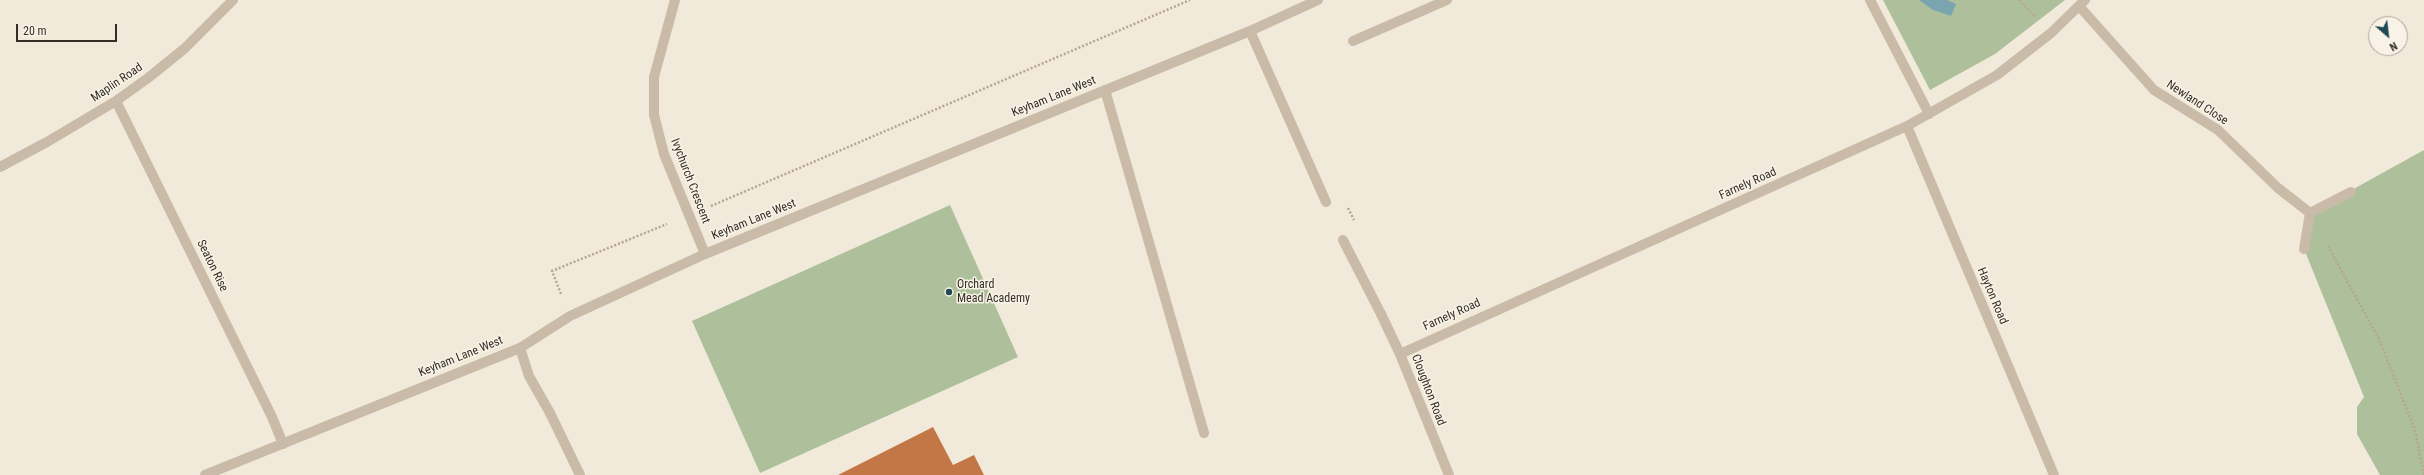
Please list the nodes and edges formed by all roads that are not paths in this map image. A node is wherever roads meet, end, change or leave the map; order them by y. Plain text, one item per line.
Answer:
1 (233, 0) edge
2 (675, 0) edge
3 (1318, 0) edge
4 (1870, 0) edge
5 (1441, 1) edge
6 (2082, 3) edge
7 (1250, 31) junction
8 (1353, 41) dead end
9 (1104, 90) junction
10 (116, 101) junction
11 (1929, 114) junction
12 (1907, 126) junction
13 (0, 167) edge
14 (2351, 192) dead end
15 (1326, 202) dead end
16 (2310, 213) junction
17 (1343, 240) dead end
18 (2304, 249) dead end
19 (705, 254) junction
20 (520, 348) junction
21 (1400, 354) junction
22 (1204, 433) dead end
23 (283, 444) junction
24 (205, 475) edge
25 (580, 475) edge
26 (1449, 475) edge
27 (2054, 475) edge

1 - 10 street, Maplin Road
2 - 19 street, Ivychurch Crescent
3 - 7 street, Keyham Lane West
4 - 11 street
5 - 8 street
6 - 11 street, Farnely Road
6 - 16 street, Newland Close
7 - 9 street, Keyham Lane West
7 - 15 street
9 - 19 street, Keyham Lane West
9 - 22 street
10 - 13 street, Maplin Road
10 - 23 street, Seaton Rise
11 - 12 street, Farnely Road
12 - 21 street, Farnely Road
12 - 27 street, Hayton Road
14 - 16 street
16 - 18 street
17 - 21 street, Cloughton Road
19 - 20 street, Keyham Lane West
20 - 23 street, Keyham Lane West
20 - 25 street
21 - 26 street, Cloughton Road
23 - 24 street, Keyham Lane West

